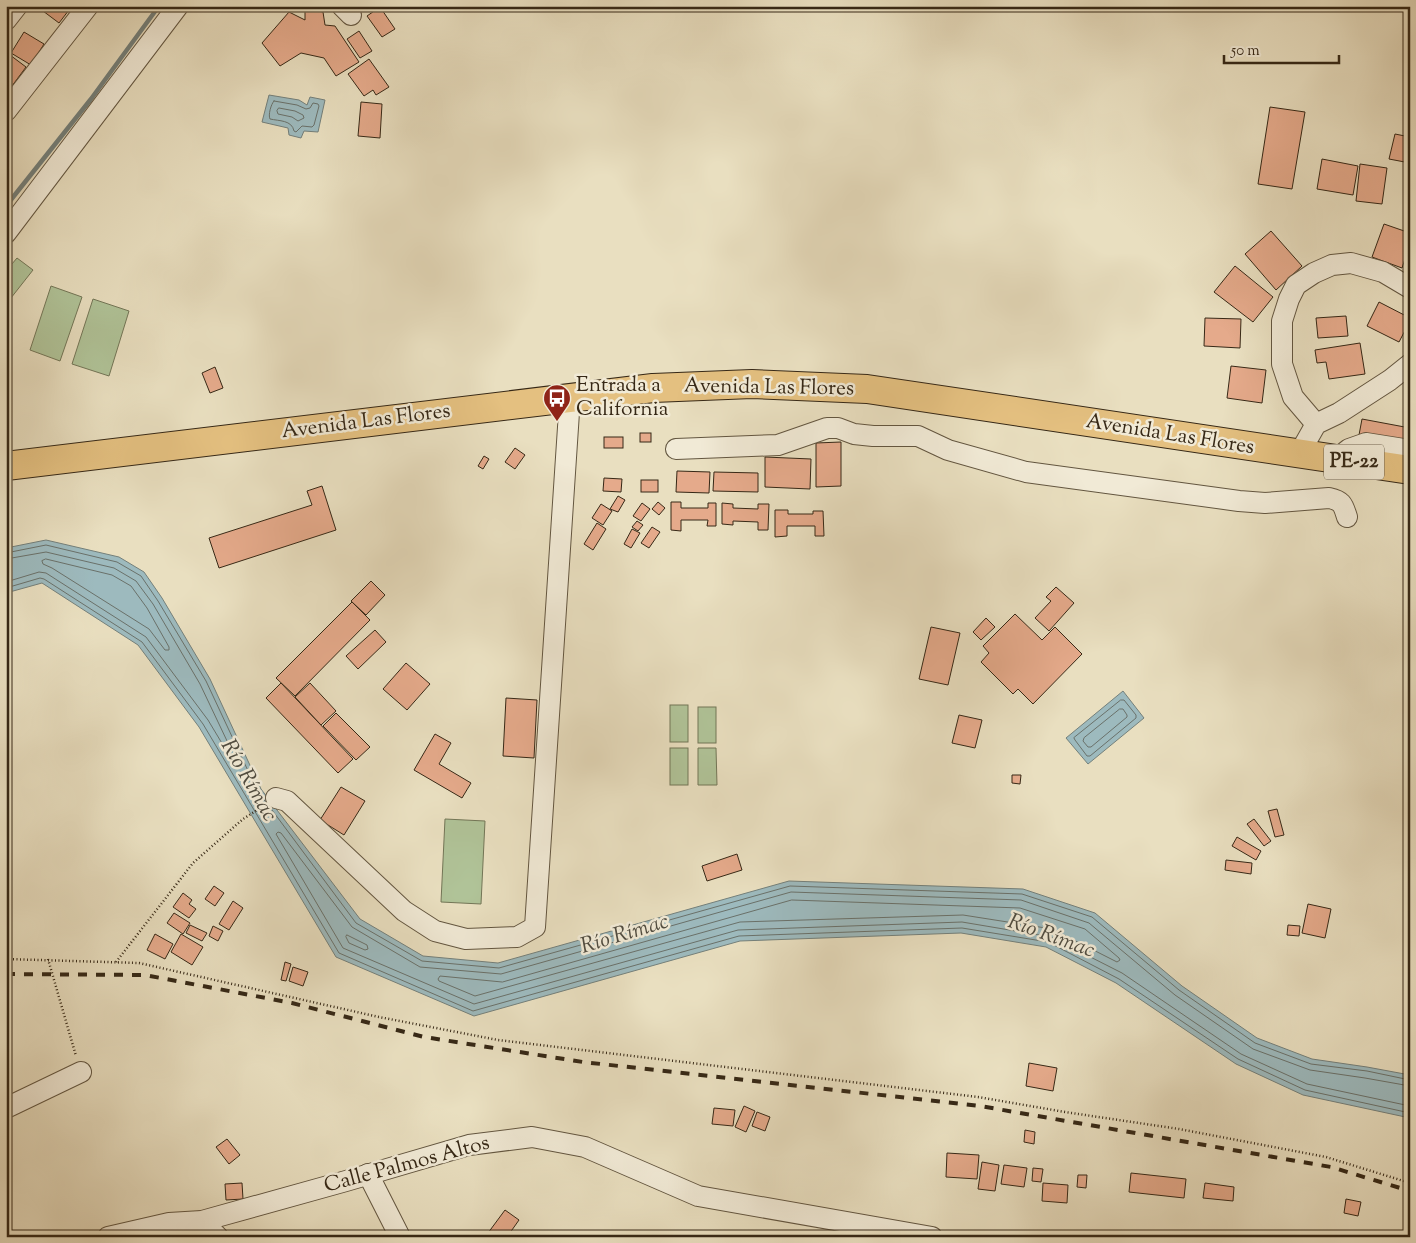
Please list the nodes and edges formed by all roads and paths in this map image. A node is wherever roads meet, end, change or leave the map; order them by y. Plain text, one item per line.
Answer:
1 (17, 6) edge
2 (88, 6) edge
3 (178, 6) edge
4 (6, 20) edge
5 (6, 111) edge
6 (6, 233) edge
7 (1410, 288) edge
8 (1410, 364) edge
9 (570, 398) junction
10 (1316, 424) junction
11 (676, 449) dead end
12 (1410, 450) edge
13 (1299, 454) junction
14 (1335, 460) junction
15 (6, 466) edge
16 (1410, 470) edge
17 (1347, 517) dead end
18 (276, 798) dead end
19 (249, 814) dead end
20 (6, 959) edge
21 (48, 960) junction
22 (116, 963) junction
23 (81, 1072) joint
24 (6, 1108) edge
25 (368, 1174) junction
26 (1410, 1183) edge
27 (202, 1221) junction
28 (108, 1237) edge
29 (218, 1237) edge
30 (400, 1237) edge
31 (932, 1237) edge

1 - 4 street
2 - 5 street
3 - 6 street
7 - 10 street
8 - 10 street
9 - 13 highway, Avenida Las Flores / PE-22
9 - 15 highway, Avenida Las Flores / PE-22
9 - 18 street
10 - 13 street
11 - 17 street
12 - 14 street
13 - 14 highway, Avenida Las Flores / PE-22
14 - 16 highway, Avenida Las Flores / PE-22
19 - 22 path
20 - 21 path
21 - 22 path
21 - 23 path
22 - 26 path
23 - 24 street
25 - 27 street, Calle Palmos Altos
25 - 30 street
25 - 31 street, Calle Palmos Altos
27 - 28 street, Calle Palmos Altos
27 - 29 street

